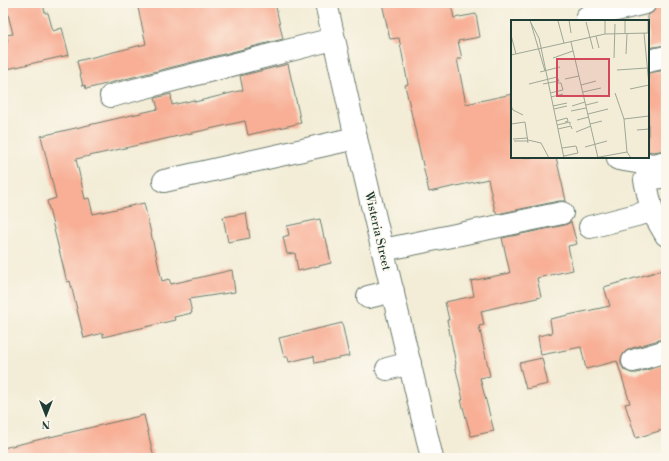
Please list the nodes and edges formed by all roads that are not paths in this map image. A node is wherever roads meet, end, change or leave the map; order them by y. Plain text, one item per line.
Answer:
1 (326, 3) edge
2 (645, 3) edge
3 (587, 18) dead end
4 (334, 39) junction
5 (666, 57) edge
6 (649, 61) edge
7 (111, 96) dead end
8 (356, 138) junction
9 (618, 158) edge
10 (666, 162) edge
11 (666, 176) edge
12 (164, 181) dead end
13 (652, 211) junction
14 (562, 213) dead end
15 (590, 227) dead end
16 (666, 235) edge
17 (383, 250) junction
18 (392, 291) junction
19 (368, 297) dead end
20 (666, 351) edge
21 (633, 361) dead end
22 (410, 363) junction
23 (387, 369) dead end
24 (432, 458) edge

1 - 4 street, Wisteria Street
2 - 3 street
4 - 7 street
4 - 8 street, Wisteria Street
5 - 6 street
8 - 12 street
8 - 17 street, Wisteria Street
9 - 10 street
11 - 13 street
13 - 15 street
13 - 16 street
14 - 17 street
17 - 18 street, Wisteria Street
18 - 19 street
18 - 22 street, Wisteria Street
20 - 21 street
22 - 23 street
22 - 24 street, Wisteria Street

